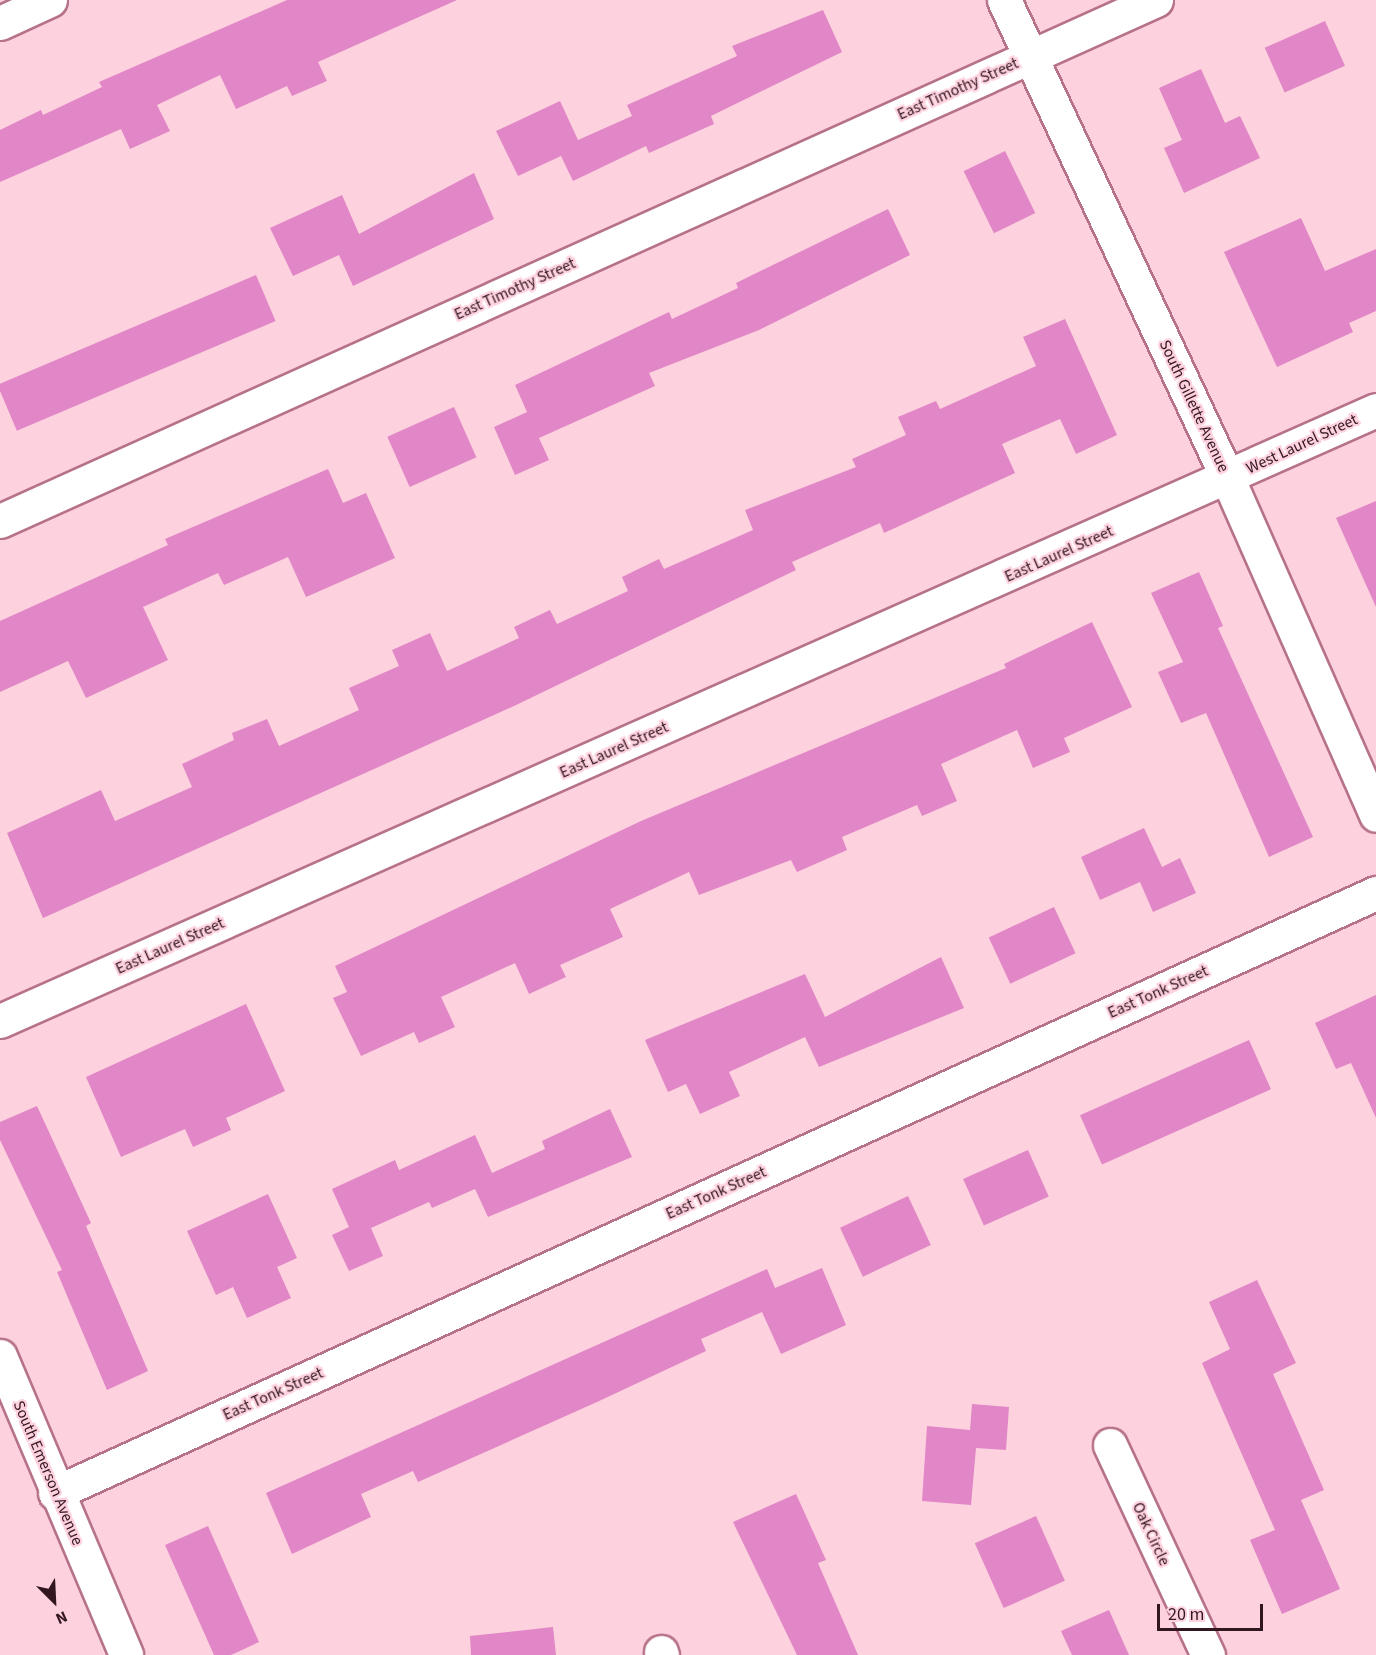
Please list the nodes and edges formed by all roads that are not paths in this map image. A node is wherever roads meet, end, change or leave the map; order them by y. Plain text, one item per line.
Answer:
1 (50, 0) edge
2 (1004, 0) edge
3 (1156, 0) edge
4 (0, 22) edge
5 (1030, 57) junction
6 (1376, 410) edge
7 (1228, 478) junction
8 (0, 521) edge
9 (1376, 815) edge
10 (1376, 892) edge
11 (0, 1021) edge
12 (0, 1356) edge
13 (1110, 1445) dead end
14 (55, 1493) junction
15 (126, 1655) edge
16 (1208, 1655) edge

1 - 4 street
2 - 5 street, South Gillette Avenue
3 - 5 street, East Timothy Street
5 - 7 street, South Gillette Avenue
5 - 8 street, East Timothy Street
6 - 7 street, West Laurel Street
7 - 9 street, South Gillette Avenue
7 - 11 street, East Laurel Street
10 - 14 street, East Tonk Street
12 - 14 street, South Emerson Avenue
13 - 16 street, Oak Circle
14 - 15 street, South Emerson Avenue

